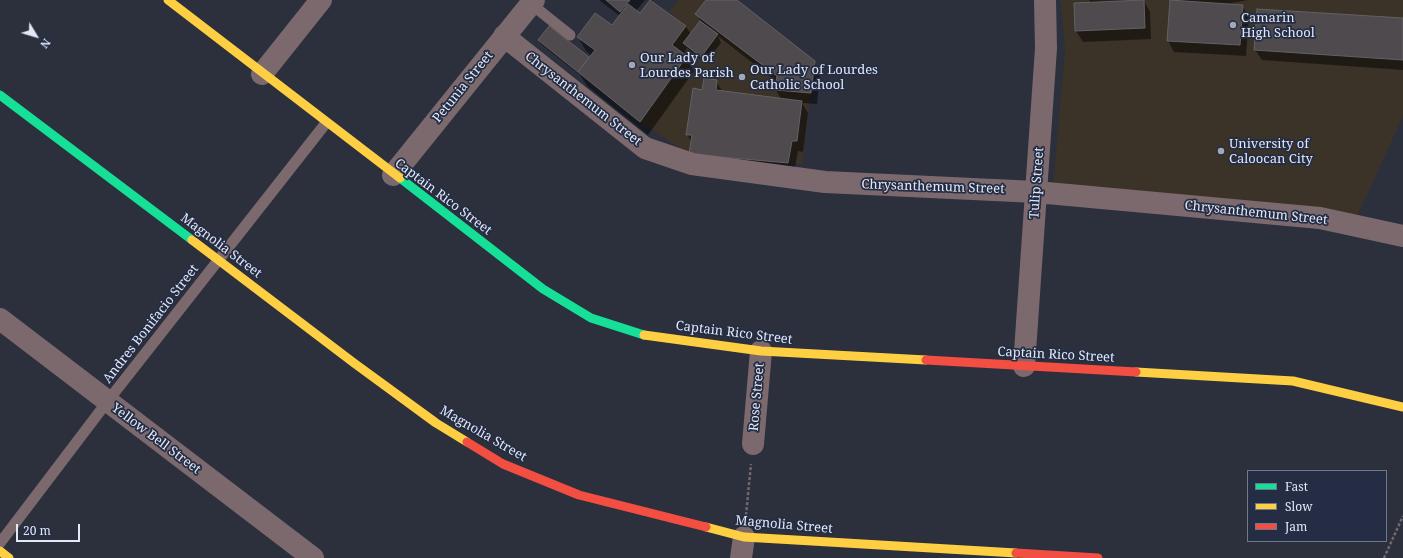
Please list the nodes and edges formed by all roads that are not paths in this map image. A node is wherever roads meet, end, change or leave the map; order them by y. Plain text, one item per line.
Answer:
1 (168, 0) edge
2 (321, 0) edge
3 (1045, 0) edge
4 (532, 2) edge
5 (570, 35) dead end
6 (504, 36) junction
7 (262, 74) junction
8 (0, 95) edge
9 (326, 123) junction
10 (392, 175) junction
11 (1036, 192) junction
12 (1403, 236) edge
13 (219, 260) junction
14 (0, 319) edge
15 (761, 351) junction
16 (1024, 366) junction
17 (107, 402) junction
18 (1403, 407) edge
19 (753, 444) road end
20 (0, 543) edge
21 (743, 548) edge
22 (0, 551) edge
23 (9, 558) edge
24 (313, 558) edge
25 (1098, 558) edge

1 - 7 street, Captain Rico Street
2 - 7 street
3 - 11 street, Tulip Street
4 - 5 lane
4 - 6 street, Petunia Street
6 - 10 street, Petunia Street
6 - 11 street, Chrysanthemum Street
7 - 9 street, Captain Rico Street
8 - 13 street, Magnolia Street
9 - 10 street, Captain Rico Street
9 - 13 lane, Andres Bonifacio Street
10 - 15 street, Captain Rico Street
11 - 12 street, Chrysanthemum Street
11 - 16 street, Tulip Street
13 - 17 lane, Andres Bonifacio Street
13 - 21 street, Magnolia Street
14 - 17 street, Yellow Bell Street
15 - 16 street, Captain Rico Street
15 - 19 street, Rose Street
16 - 18 street, Captain Rico Street
17 - 20 lane, Andres Bonifacio Street
17 - 24 street, Yellow Bell Street
21 - 25 street, Magnolia Street
22 - 23 street

